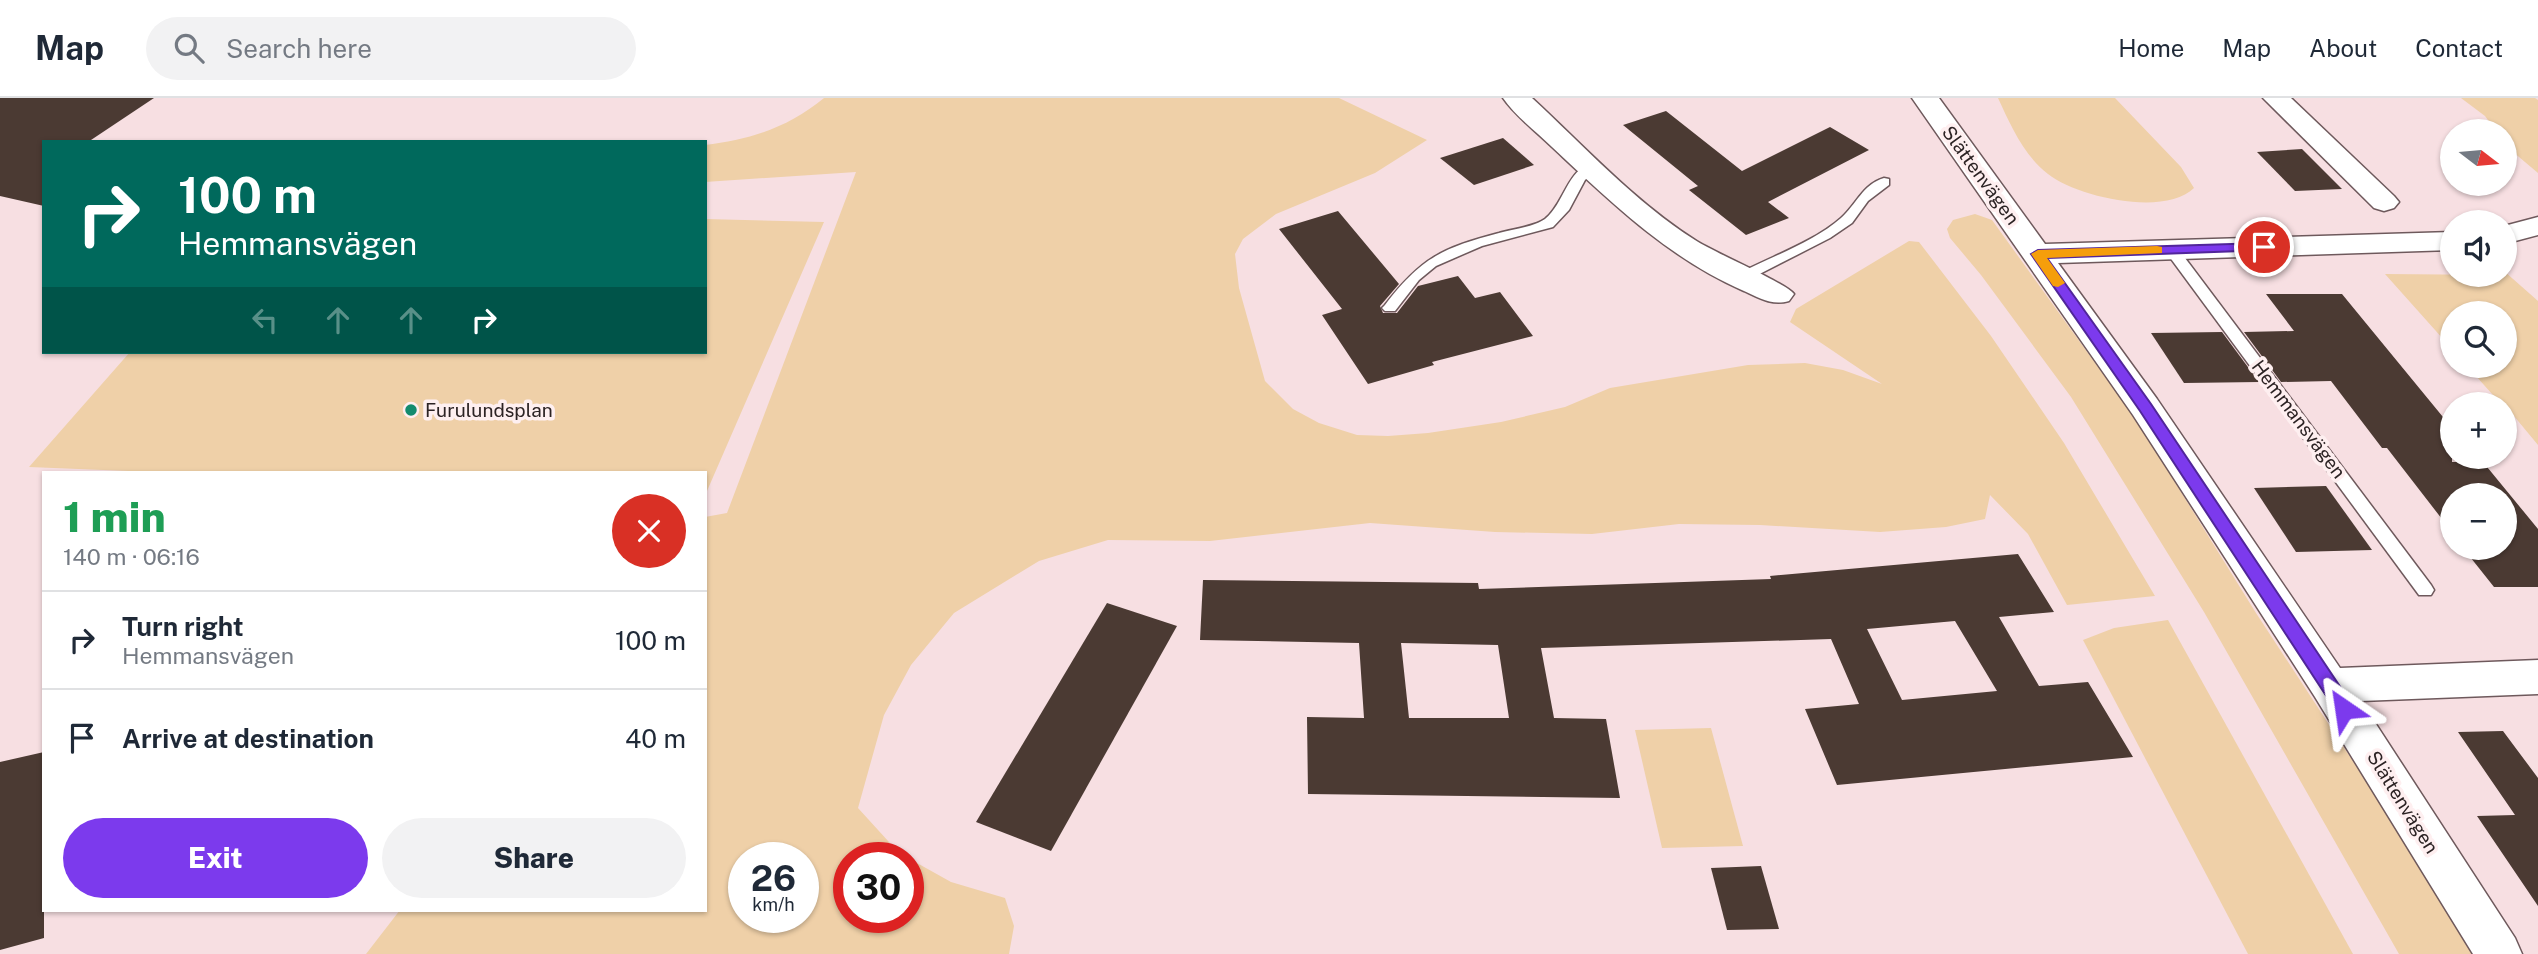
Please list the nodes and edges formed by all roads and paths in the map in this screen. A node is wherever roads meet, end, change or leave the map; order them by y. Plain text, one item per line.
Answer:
1 (1516, 98) edge
2 (1925, 98) edge
3 (2276, 98) edge
4 (1592, 167) junction
5 (1884, 182) dead end
6 (2384, 202) dead end
7 (2538, 226) edge
8 (2517, 232) edge
9 (2440, 241) edge
10 (2171, 249) junction
11 (2038, 254) junction
12 (1741, 278) junction
13 (1778, 294) dead end
14 (1390, 308) dead end
15 (2425, 590) dead end
16 (2538, 677) edge
17 (2329, 685) junction
18 (2499, 954) edge

1 - 4 street
2 - 11 street, Slättenvägen
3 - 6 street
4 - 12 street
4 - 14 lane
5 - 12 lane
7 - 8 street
9 - 10 street
10 - 11 street
10 - 15 lane, Hemmansvägen
11 - 17 street, Slättenvägen
12 - 13 street
16 - 17 street
17 - 18 street, Slättenvägen

